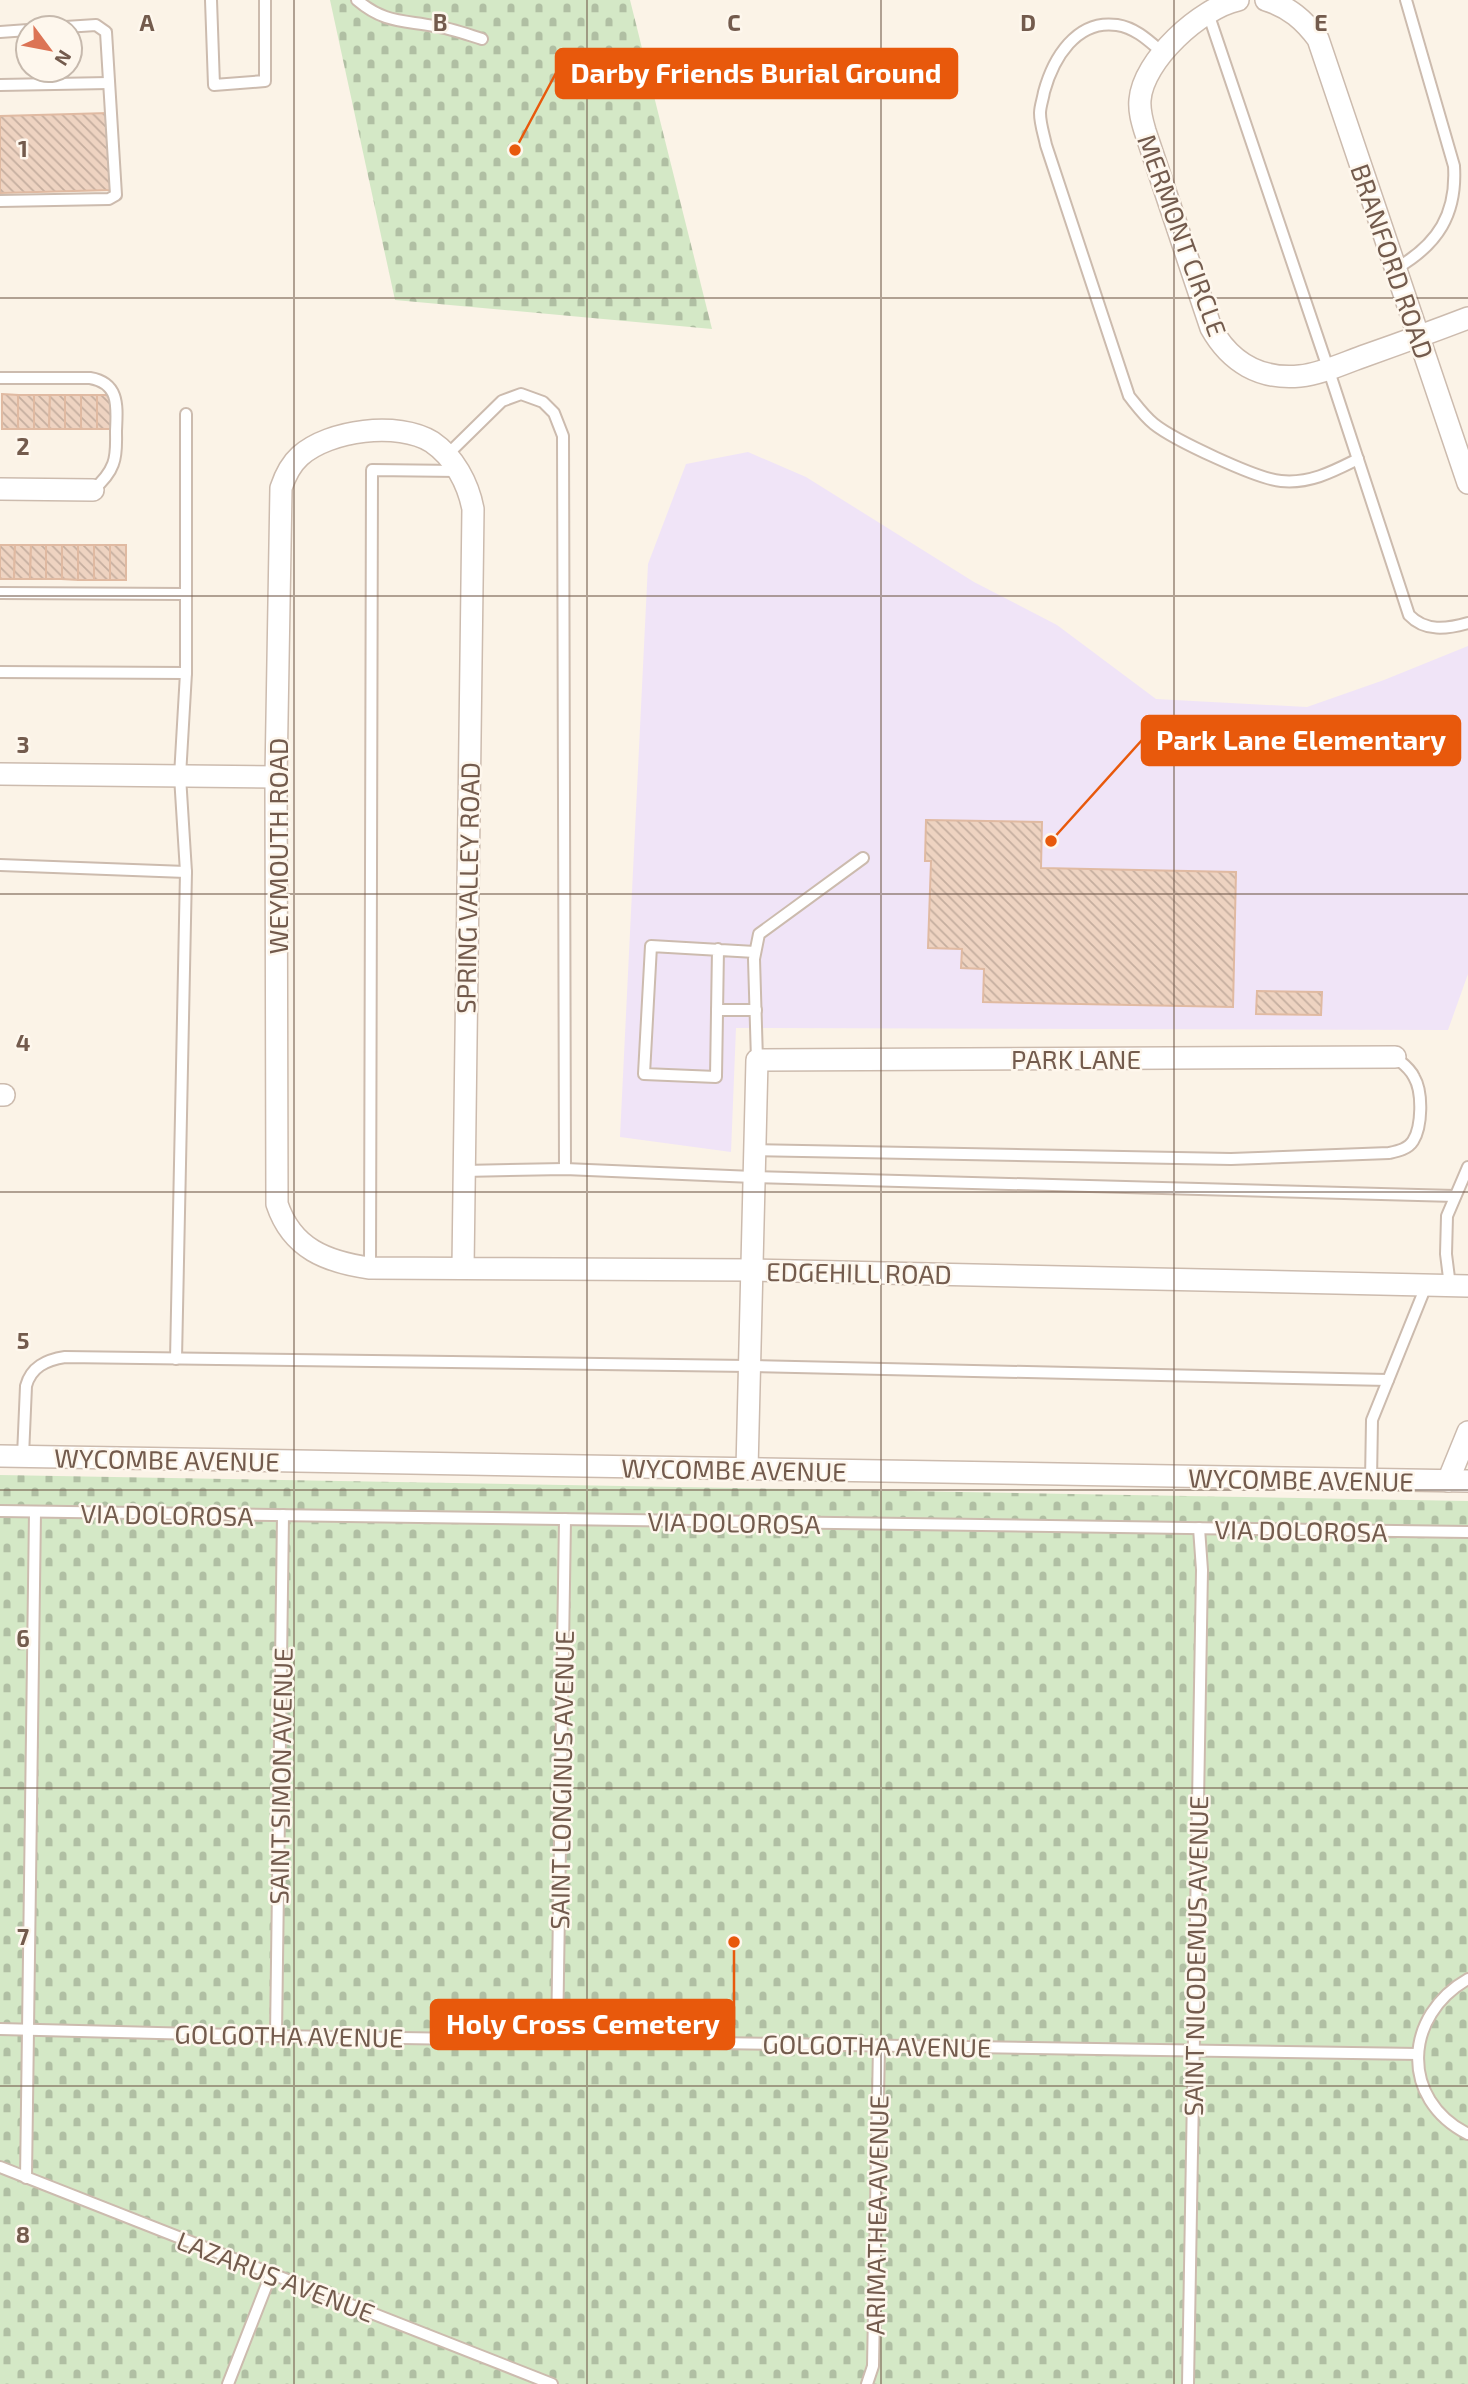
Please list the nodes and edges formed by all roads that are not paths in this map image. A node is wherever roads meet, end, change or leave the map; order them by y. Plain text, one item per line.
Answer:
1 (211, 0) edge
2 (265, 0) edge
3 (357, 0) edge
4 (1238, 0) edge
5 (1266, 0) edge
6 (1406, 0) edge
7 (1208, 13) junction
8 (84, 25) edge
9 (482, 39) dead end
10 (1163, 53) junction
11 (109, 83) junction
12 (0, 85) edge
13 (0, 201) edge
14 (1397, 268) junction
15 (1468, 318) edge
16 (1419, 337) junction
17 (1328, 368) junction
18 (0, 379) edge
19 (186, 414) dead end
20 (1358, 459) junction
21 (453, 464) junction
22 (1468, 483) edge
23 (0, 489) edge
24 (93, 490) joint
25 (0, 593) edge
26 (185, 594) junction
27 (1468, 623) edge
28 (0, 672) edge
29 (186, 673) junction
30 (0, 774) edge
31 (180, 776) junction
32 (276, 777) junction
33 (863, 858) dead end
34 (0, 865) edge
35 (186, 872) junction
36 (718, 949) junction
37 (755, 951) junction
38 (717, 1010) junction
39 (756, 1010) junction
40 (1395, 1056) joint
41 (757, 1060) junction
42 (754, 1150) junction
43 (1468, 1167) edge
44 (565, 1169) junction
45 (463, 1171) junction
46 (753, 1177) junction
47 (1455, 1196) junction
48 (278, 1204) joint
49 (370, 1268) junction
50 (463, 1268) junction
51 (752, 1270) junction
52 (1426, 1286) junction
53 (1459, 1286) edge
54 (176, 1359) junction
55 (748, 1366) junction
56 (1388, 1380) junction
57 (1468, 1432) edge
58 (0, 1456) edge
59 (23, 1456) junction
60 (747, 1469) junction
61 (1371, 1480) junction
62 (1458, 1481) edge
63 (0, 1511) edge
64 (35, 1512) junction
65 (283, 1516) junction
66 (565, 1519) junction
67 (1199, 1528) junction
68 (1468, 1532) edge
69 (1468, 1979) edge
70 (0, 2029) edge
71 (28, 2029) junction
72 (276, 2036) junction
73 (556, 2040) junction
74 (879, 2045) junction
75 (1193, 2050) junction
76 (1418, 2054) junction
77 (1468, 2134) edge
78 (0, 2167) edge
79 (26, 2178) junction
80 (271, 2274) junction
81 (228, 2384) edge
82 (551, 2384) edge
83 (867, 2384) edge
84 (1188, 2384) edge

1 - 2 lane
3 - 9 lane
4 - 7 street, MERMONT CIRCLE
5 - 14 street, BRANFORD ROAD
6 - 14 lane
7 - 10 street, MERMONT CIRCLE
7 - 17 lane
8 - 11 lane
10 - 17 street, MERMONT CIRCLE
10 - 20 lane
11 - 12 lane
11 - 13 lane
14 - 16 street, BRANFORD ROAD
15 - 16 street, MERMONT CIRCLE
16 - 17 street, MERMONT CIRCLE
16 - 22 street, BRANFORD ROAD
17 - 20 lane
18 - 24 lane
19 - 26 lane
20 - 27 lane
21 - 32 street, WEYMOUTH ROAD
21 - 44 lane
21 - 45 street, SPRING VALLEY ROAD
21 - 49 lane
23 - 24 street
25 - 26 lane
26 - 29 lane
28 - 29 lane
29 - 31 lane
30 - 31 street
31 - 32 street
31 - 35 lane
32 - 48 street, WEYMOUTH ROAD
33 - 37 lane
34 - 35 lane
35 - 54 lane
36 - 37 lane
36 - 38 lane
36 - 38 lane
37 - 39 lane
38 - 39 lane
39 - 41 lane
40 - 41 street, PARK LANE
40 - 42 lane
41 - 42 street
42 - 46 street
43 - 47 lane
44 - 45 lane
44 - 46 lane
45 - 50 street, SPRING VALLEY ROAD
46 - 47 lane
46 - 51 street
47 - 53 lane
48 - 49 street, EDGEHILL ROAD
49 - 50 street, EDGEHILL ROAD
50 - 51 street, EDGEHILL ROAD
51 - 52 street, EDGEHILL ROAD
51 - 55 street
52 - 53 street, EDGEHILL ROAD
52 - 56 lane
54 - 55 lane
54 - 59 lane
55 - 56 lane
55 - 60 street
56 - 61 lane
57 - 62 street
58 - 59 street, WYCOMBE AVENUE
59 - 60 street, WYCOMBE AVENUE
60 - 61 street, WYCOMBE AVENUE
61 - 62 street, WYCOMBE AVENUE
63 - 64 lane, VIA DOLOROSA
64 - 65 lane, VIA DOLOROSA
64 - 71 lane
65 - 66 lane, VIA DOLOROSA
65 - 72 lane, SAINT SIMON AVENUE
66 - 67 lane, VIA DOLOROSA
66 - 73 lane, SAINT LONGINUS AVENUE
67 - 68 lane, VIA DOLOROSA
67 - 75 lane, SAINT NICODEMUS AVENUE
69 - 76 lane
70 - 71 lane, GOLGOTHA AVENUE
71 - 72 lane, GOLGOTHA AVENUE
71 - 79 lane
72 - 73 lane, GOLGOTHA AVENUE
73 - 74 lane, GOLGOTHA AVENUE
74 - 75 lane, GOLGOTHA AVENUE
74 - 83 lane, ARIMATHEA AVENUE
75 - 76 lane, GOLGOTHA AVENUE
75 - 84 lane, SAINT NICODEMUS AVENUE
76 - 77 lane
78 - 79 lane, LAZARUS AVENUE
79 - 80 lane, LAZARUS AVENUE
80 - 81 lane
80 - 82 lane, LAZARUS AVENUE

